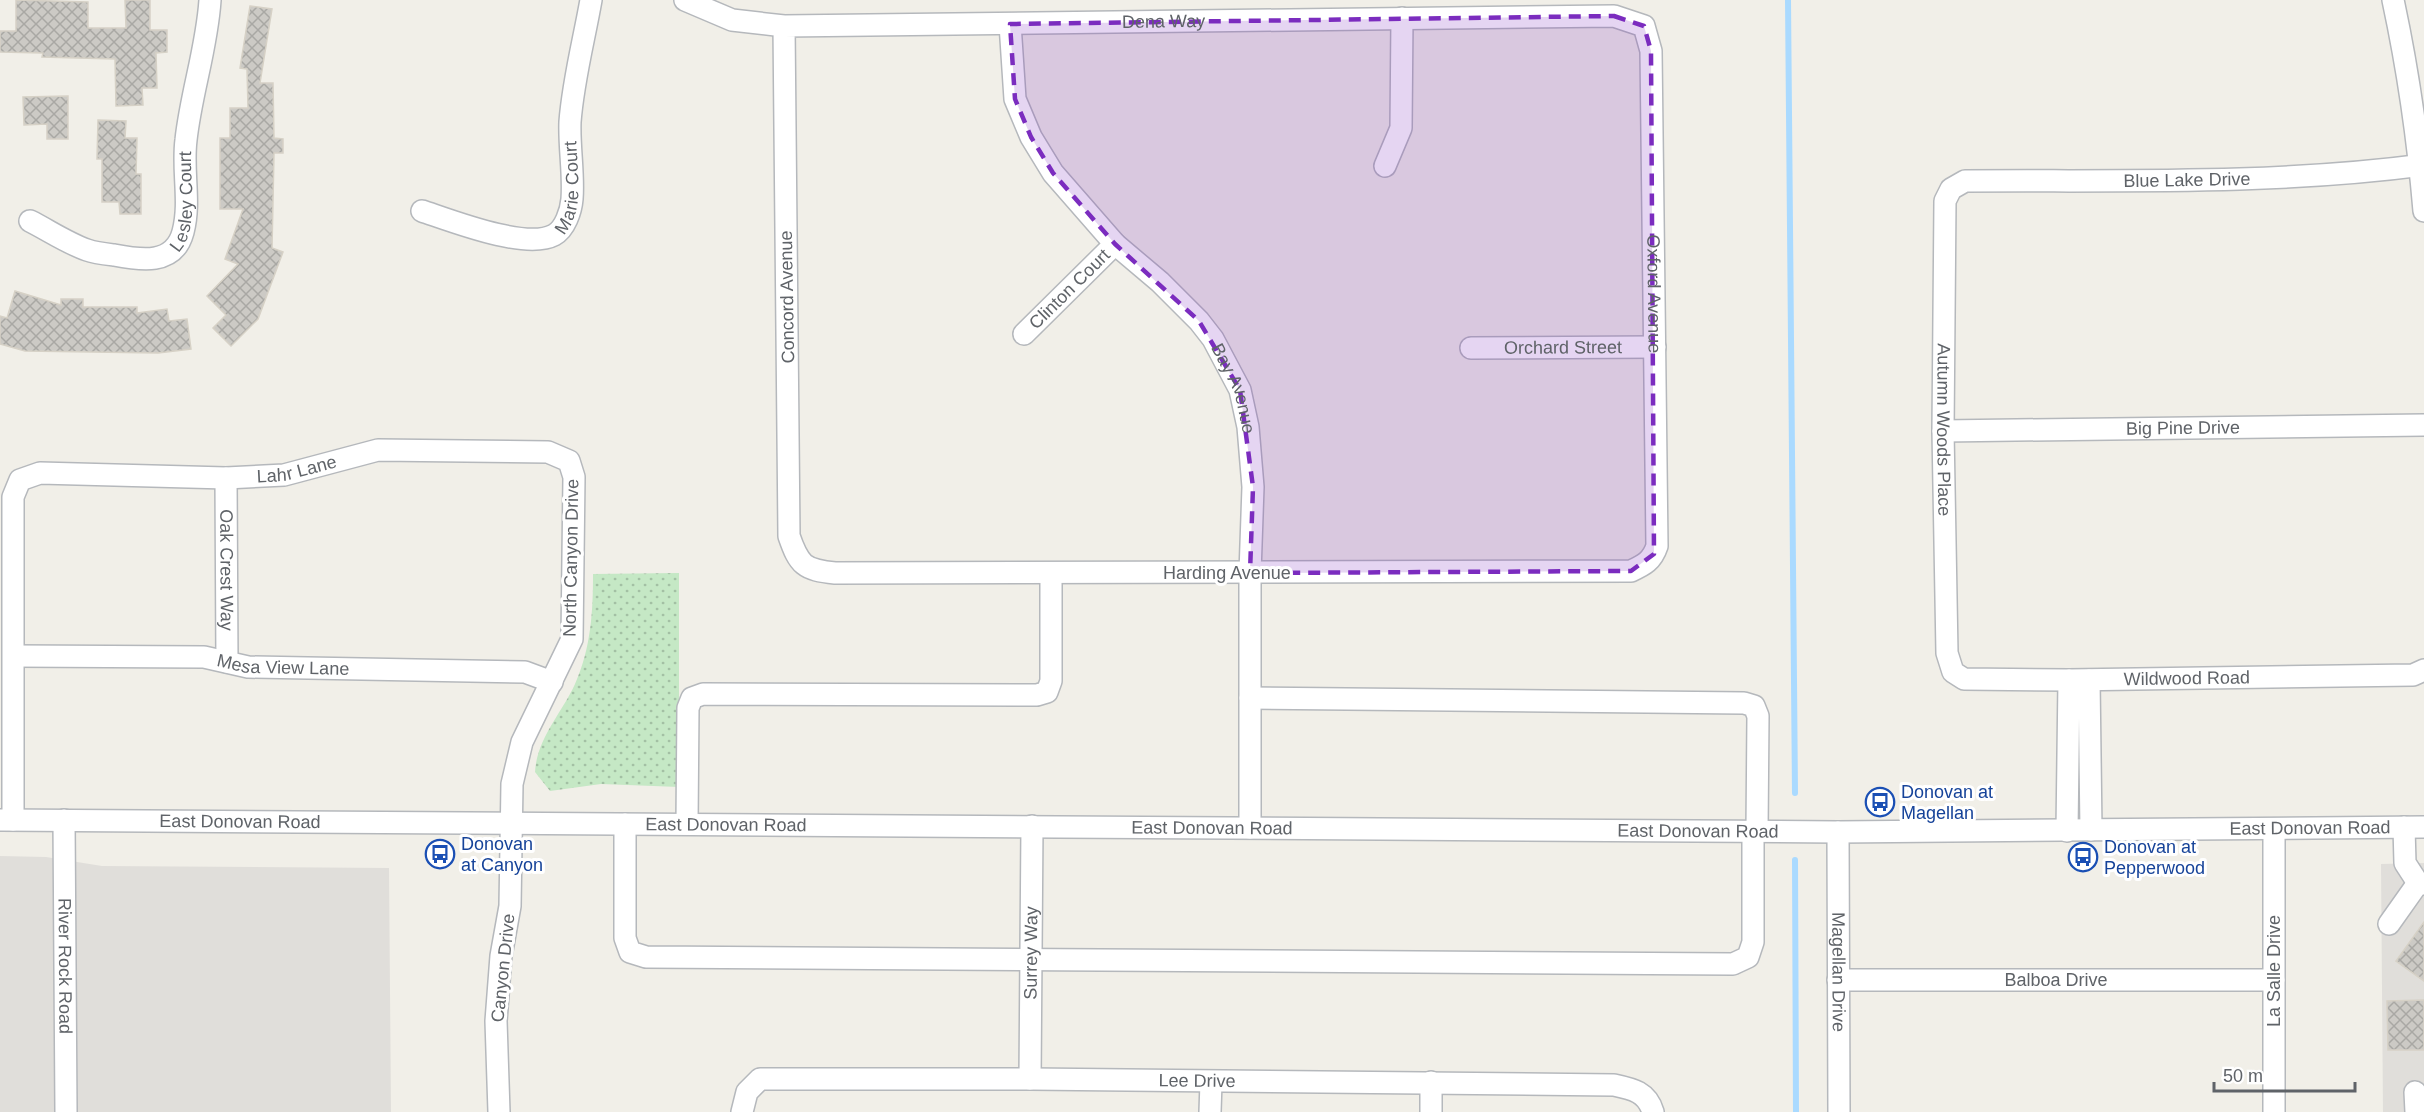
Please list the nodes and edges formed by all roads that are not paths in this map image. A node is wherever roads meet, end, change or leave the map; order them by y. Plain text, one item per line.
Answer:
1 (210, 0) edge
2 (591, 0) edge
3 (685, 0) edge
4 (2393, 0) edge
5 (1285, 10) edge
6 (1402, 18) junction
7 (1010, 24) junction
8 (784, 26) junction
9 (1644, 26) joint
10 (2422, 165) edge
11 (1385, 166) dead end
12 (1951, 189) joint
13 (422, 211) dead end
14 (2424, 211) edge
15 (30, 221) dead end
16 (1115, 244) junction
17 (1024, 334) dead end
18 (1655, 347) junction
19 (1471, 348) dead end
20 (2424, 425) edge
21 (1943, 431) junction
22 (569, 461) joint
23 (226, 478) junction
24 (1649, 561) joint
25 (803, 565) joint
26 (1250, 573) junction
27 (1051, 574) junction
28 (14, 656) junction
29 (227, 662) junction
30 (2424, 670) edge
31 (1953, 672) joint
32 (2079, 680) junction
33 (552, 682) junction
34 (1250, 698) junction
35 (6, 820) edge
36 (64, 820) junction
37 (512, 823) junction
38 (625, 824) junction
39 (687, 824) junction
40 (1032, 826) junction
41 (2414, 827) edge
42 (1250, 828) junction
43 (2274, 829) junction
44 (2091, 830) junction
45 (1755, 831) junction
46 (2067, 831) junction
47 (1838, 832) junction
48 (2421, 884) edge
49 (2389, 924) dead end
50 (1031, 960) junction
51 (1838, 980) junction
52 (2274, 980) junction
53 (1030, 1079) junction
54 (1210, 1082) junction
55 (1431, 1082) junction
56 (1648, 1104) edge
57 (66, 1112) edge
58 (499, 1112) edge
59 (742, 1112) edge
60 (1210, 1112) edge
61 (1431, 1112) edge
62 (1839, 1112) edge
63 (2274, 1112) edge

1 - 15 street, Lesley Court
2 - 13 street, Marie Court
3 - 8 street, Dena Way
4 - 10 street
5 - 6 street, Dena Way
5 - 7 street, Dena Way
6 - 9 street, Dena Way
6 - 11 street
7 - 8 street, Dena Way
7 - 16 street, Bay Avenue
8 - 25 street, Concord Avenue
9 - 18 street, Oxford Avenue
10 - 12 street, Blue Lake Drive
10 - 14 street
12 - 21 street, Autumn Woods Place
16 - 17 street, Clinton Court
16 - 26 street, Bay Avenue
18 - 19 street, Orchard Street
18 - 24 street, Oxford Avenue
20 - 21 street, Big Pine Drive
21 - 31 street, Autumn Woods Place
22 - 23 street, Lahr Lane
22 - 33 street, North Canyon Drive
23 - 28 street, Lahr Lane
23 - 29 street, Oak Crest Way
24 - 26 street, Harding Avenue
25 - 27 street, Harding Avenue
26 - 27 street, Harding Avenue
26 - 34 street, Bay Avenue
27 - 39 street
28 - 29 street, Mesa View Lane
28 - 35 street
29 - 33 street, Mesa View Lane
30 - 32 street, Wildwood Road
31 - 32 street, Wildwood Road
32 - 44 street
32 - 46 street
33 - 37 street, North Canyon Drive
34 - 42 street, Bay Avenue
34 - 45 street
35 - 36 street, East Donovan Road
36 - 37 street, East Donovan Road
36 - 57 street, River Rock Road
37 - 38 street, East Donovan Road
37 - 58 street, Canyon Drive
38 - 39 street, East Donovan Road
38 - 50 street
39 - 40 street, East Donovan Road
40 - 42 street, East Donovan Road
40 - 50 street, Surrey Way
41 - 43 street, East Donovan Road
41 - 48 street
42 - 45 street, East Donovan Road
43 - 44 street, East Donovan Road
43 - 52 street, La Salle Drive
44 - 46 street, East Donovan Road
45 - 47 street, East Donovan Road
45 - 50 street
46 - 47 street, East Donovan Road
47 - 51 street, Magellan Drive
48 - 49 street
50 - 53 street, Surrey Way
51 - 52 street, Balboa Drive
51 - 62 street, Magellan Drive
52 - 63 street, La Salle Drive
53 - 54 street, Lee Drive
53 - 59 street, Lee Drive
54 - 55 street, Lee Drive
54 - 60 street
55 - 56 street, Lee Drive
55 - 61 street

